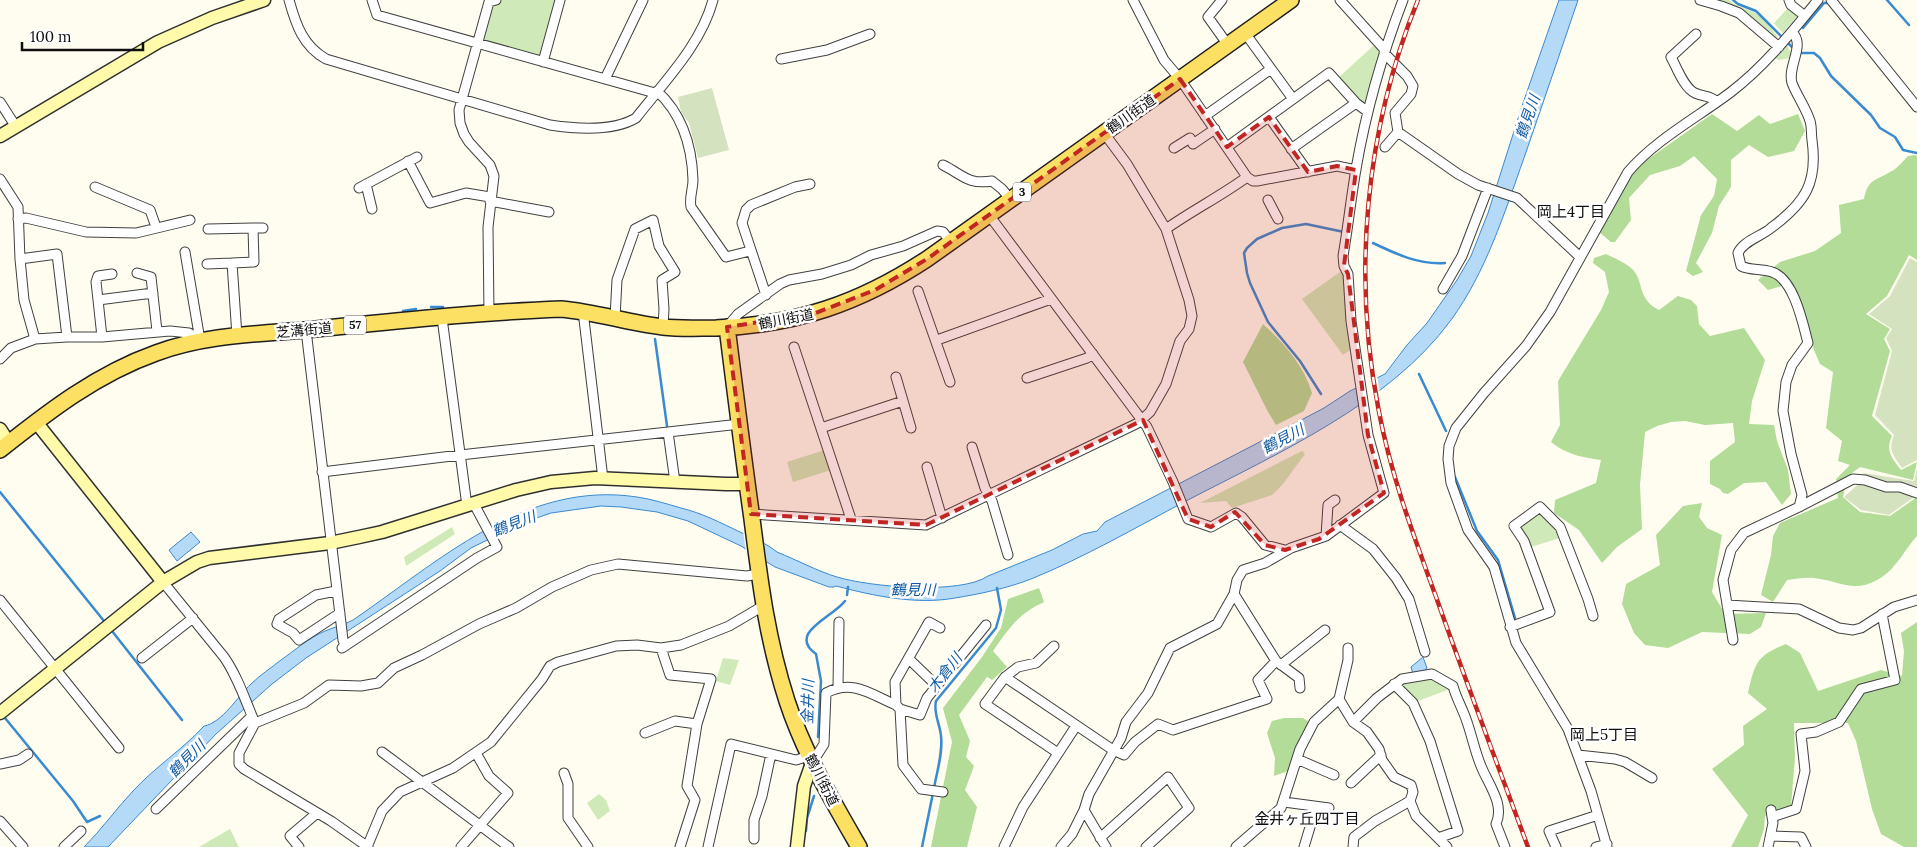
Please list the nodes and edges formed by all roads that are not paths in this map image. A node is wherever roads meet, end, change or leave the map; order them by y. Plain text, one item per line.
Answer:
1 (264, 0) edge
2 (289, 0) edge
3 (372, 0) edge
4 (496, 0) edge
5 (560, 0) edge
6 (643, 0) edge
7 (713, 0) edge
8 (1133, 0) edge
9 (1222, 0) edge
10 (1292, 0) edge
11 (1340, 0) edge
12 (1403, 0) edge
13 (1700, 0) edge
14 (1789, 0) edge
15 (1818, 0) edge
16 (1831, 0) edge
17 (1805, 16) junction
18 (1245, 33) junction
19 (870, 34) dead end
20 (1696, 34) dead end
21 (1785, 40) junction
22 (477, 43) junction
23 (1228, 45) junction
24 (1385, 52) junction
25 (781, 59) dead end
26 (543, 62) junction
27 (1272, 69) junction
28 (605, 79) junction
29 (1180, 79) junction
30 (656, 92) junction
31 (461, 99) junction
32 (1293, 99) junction
33 (0, 102) edge
34 (1717, 102) junction
35 (1356, 103) junction
36 (1917, 107) edge
37 (1368, 112) junction
38 (1205, 116) junction
39 (1269, 117) junction
40 (16, 127) junction
41 (1215, 130) junction
42 (1398, 132) junction
43 (1104, 133) junction
44 (0, 136) edge
45 (1385, 146) dead end
46 (1227, 147) junction
47 (1174, 148) dead end
48 (1291, 148) junction
49 (943, 165) dead end
50 (1356, 170) junction
51 (1308, 172) junction
52 (1248, 177) junction
53 (0, 181) edge
54 (810, 184) dead end
55 (94, 187) dead end
56 (1490, 189) junction
57 (490, 199) junction
58 (1011, 200) junction
59 (1268, 200) dead end
60 (372, 209) dead end
61 (549, 212) dead end
62 (988, 215) junction
63 (1278, 219) dead end
64 (18, 220) junction
65 (190, 220) dead end
66 (156, 227) junction
67 (253, 228) junction
68 (263, 228) dead end
69 (208, 229) dead end
70 (1166, 229) junction
71 (951, 242) junction
72 (750, 251) junction
73 (186, 252) dead end
74 (1580, 257) junction
75 (20, 258) junction
76 (232, 263) junction
77 (208, 264) dead end
78 (137, 273) dead end
79 (112, 274) dead end
80 (1442, 289) dead end
81 (918, 291) dead end
82 (153, 293) junction
83 (766, 295) junction
84 (1051, 299) junction
85 (98, 300) junction
86 (583, 311) junction
87 (489, 314) junction
88 (442, 318) junction
89 (615, 318) junction
90 (663, 327) junction
91 (727, 327) junction
92 (306, 330) junction
93 (157, 331) junction
94 (237, 336) junction
95 (66, 337) junction
96 (102, 338) junction
97 (35, 339) junction
98 (200, 340) junction
99 (937, 340) junction
100 (794, 347) dead end
101 (1093, 354) junction
102 (0, 359) edge
103 (896, 377) dead end
104 (1027, 378) dead end
105 (950, 382) dead end
106 (903, 401) junction
107 (1142, 420) junction
108 (36, 422) junction
109 (740, 424) junction
110 (821, 428) junction
111 (911, 428) dead end
112 (0, 429) edge
113 (668, 432) junction
114 (598, 439) junction
115 (4, 447) edge
116 (972, 447) dead end
117 (460, 455) junction
118 (927, 467) dead end
119 (322, 472) junction
120 (603, 479) junction
121 (675, 482) junction
122 (747, 484) junction
123 (1917, 493) edge
124 (989, 495) junction
125 (1334, 500) dead end
126 (470, 505) junction
127 (1799, 507) junction
128 (751, 514) junction
129 (942, 518) junction
130 (851, 519) junction
131 (1340, 525) junction
132 (1326, 536) junction
133 (330, 543) junction
134 (1286, 550) junction
135 (1008, 555) dead end
136 (758, 568) junction
137 (163, 582) junction
138 (336, 592) junction
139 (1234, 594) junction
140 (0, 600) edge
141 (1917, 600) edge
142 (763, 606) junction
143 (1727, 606) junction
144 (340, 614) junction
145 (1882, 614) junction
146 (1593, 616) dead end
147 (192, 618) junction
148 (839, 622) dead end
149 (986, 625) dead end
150 (1515, 625) junction
151 (940, 628) dead end
152 (1325, 630) dead end
153 (1733, 640) dead end
154 (1054, 646) dead end
155 (661, 648) junction
156 (1348, 648) dead end
157 (1425, 652) dead end
158 (142, 658) dead end
159 (909, 659) junction
160 (1278, 663) junction
161 (55, 669) junction
162 (1005, 677) junction
163 (1394, 684) junction
164 (937, 686) junction
165 (838, 687) junction
166 (1300, 688) dead end
167 (1339, 699) junction
168 (898, 706) junction
169 (0, 713) edge
170 (252, 717) junction
171 (1353, 722) junction
172 (697, 724) junction
173 (1076, 726) junction
174 (645, 734) dead end
175 (119, 748) dead end
176 (1113, 750) junction
177 (382, 752) dead end
178 (476, 753) junction
179 (28, 754) dead end
180 (771, 754) junction
181 (1058, 754) junction
182 (1381, 755) junction
183 (1578, 755) junction
184 (1297, 759) junction
185 (811, 760) junction
186 (0, 764) edge
187 (564, 773) dead end
188 (1334, 775) dead end
189 (1652, 778) dead end
190 (422, 781) junction
191 (1351, 784) dead end
192 (940, 792) dead end
193 (1410, 801) junction
194 (1284, 802) junction
195 (1316, 806) junction
196 (1329, 808) dead end
197 (156, 809) dead end
198 (1084, 810) junction
199 (317, 813) junction
200 (1598, 815) junction
201 (0, 821) edge
202 (480, 826) junction
203 (81, 831) dead end
204 (1771, 836) junction
205 (1100, 838) junction
206 (1438, 838) junction
207 (754, 839) dead end
208 (1607, 845) edge
209 (1063, 846) edge
210 (23, 847) edge
211 (64, 847) edge
212 (299, 847) edge
213 (367, 847) edge
214 (461, 847) edge
215 (509, 847) edge
216 (588, 847) edge
217 (680, 847) edge
218 (708, 847) edge
219 (797, 847) edge
220 (859, 847) edge
221 (1004, 847) edge
222 (1106, 847) edge
223 (1146, 847) edge
224 (1236, 847) edge
225 (1304, 847) edge
226 (1353, 847) edge
227 (1446, 847) edge
228 (1505, 847) edge
229 (1556, 847) edge
230 (1596, 847) edge
231 (1768, 847) edge
232 (1806, 847) edge

1 - 40 street
2 - 31 street
3 - 22 street
4 - 22 street
5 - 26 street
6 - 28 street
7 - 30 street
8 - 29 street
9 - 23 street
10 - 18 main road, 鶴川街道 / 3
11 - 24 street
12 - 24 street
13 - 21 street
14 - 17 street
15 - 17 street
16 - 36 street
17 - 21 street
18 - 23 main road, 鶴川街道 / 3
18 - 27 street
19 - 25 street
20 - 34 street
21 - 34 street
21 - 127 street
22 - 26 street
22 - 31 street
23 - 29 main road, 鶴川街道 / 3
24 - 37 street
24 - 42 street
26 - 28 street
27 - 32 street
27 - 38 street
28 - 30 street
29 - 38 street
29 - 43 main road, 鶴川街道 / 3
30 - 31 street
30 - 72 street
31 - 57 street
32 - 35 street
32 - 39 street
33 - 40 street
34 - 74 street
35 - 37 street
35 - 48 street
37 - 50 street
38 - 41 street
39 - 46 street
39 - 48 street
40 - 44 street
41 - 46 street
41 - 47 street
42 - 45 street
42 - 56 street
43 - 58 main road, 鶴川街道 / 3
43 - 70 street
46 - 52 street
48 - 51 street
49 - 58 street
50 - 51 street
50 - 131 street
51 - 52 street
52 - 70 street
53 - 64 street
54 - 72 street
55 - 66 street
56 - 74 street
56 - 80 street
57 - 60 street
57 - 61 street
57 - 87 street
58 - 62 main road, 鶴川街道 / 3
59 - 63 street
62 - 71 main road, 鶴川街道 / 3
62 - 84 street
64 - 66 street
64 - 75 street
65 - 66 street
67 - 68 street
67 - 69 street
67 - 76 street
70 - 107 street
71 - 83 street
71 - 91 main road, 鶴川街道 / 3
72 - 83 street
73 - 98 street
74 - 150 street
75 - 95 street
75 - 97 street
76 - 77 street
76 - 94 street
78 - 82 street
79 - 85 street
81 - 99 street
82 - 85 street
82 - 93 street
83 - 91 street
84 - 99 street
84 - 101 street
85 - 96 street
86 - 87 main road, 芝溝街道 / 57
86 - 89 main road, 芝溝街道 / 57
86 - 114 street
87 - 88 main road, 芝溝街道 / 57
88 - 92 main road, 芝溝街道 / 57
88 - 117 street
89 - 90 main road, 芝溝街道 / 57
89 - 90 street
90 - 91 main road, 芝溝街道 / 57
91 - 109 main road, 鶴川街道
92 - 94 main road, 芝溝街道 / 57
92 - 119 street
93 - 96 street
93 - 98 street
94 - 98 main road, 芝溝街道 / 57
95 - 96 street
95 - 97 street
97 - 102 street
98 - 108 main road, 芝溝街道 / 57
99 - 105 street
100 - 110 street
101 - 104 street
101 - 107 street
103 - 106 street
106 - 110 street
106 - 111 street
107 - 124 street
107 - 134 street
108 - 115 main road, 芝溝街道 / 57
108 - 137 street
109 - 113 street
109 - 122 main road, 鶴川街道
110 - 130 street
112 - 115 street
113 - 114 street
113 - 121 street
114 - 117 street
114 - 120 street
116 - 124 street
117 - 119 street
117 - 126 street
118 - 129 street
119 - 133 street
120 - 121 street
120 - 126 street
121 - 122 street
122 - 128 main road, 鶴川街道
123 - 127 street
124 - 129 street
124 - 135 street
125 - 132 street
126 - 133 street
126 - 144 street
127 - 143 street
128 - 130 street
128 - 136 main road, 鶴川街道
129 - 130 street
131 - 132 street
131 - 157 street
132 - 134 street
133 - 137 street
133 - 138 street
134 - 139 street
136 - 142 main road, 鶴川街道
136 - 170 street
137 - 147 street
137 - 161 street
138 - 144 street
138 - 144 street
139 - 160 street
139 - 176 street
140 - 161 street
141 - 145 street
142 - 155 street
142 - 185 main road, 鶴川街道
143 - 145 street
143 - 153 street
145 - 204 street
146 - 150 street
147 - 158 street
147 - 170 street
148 - 165 street
149 - 164 street
150 - 183 street
151 - 159 street
152 - 160 street
154 - 162 street
155 - 172 street
155 - 178 street
156 - 167 street
159 - 164 street
159 - 168 street
160 - 166 street
160 - 176 street
161 - 169 street
161 - 175 street
162 - 173 street
162 - 181 street
163 - 171 street
163 - 206 street
163 - 228 street
164 - 168 street
165 - 168 street
165 - 185 street
167 - 171 street
167 - 184 street
168 - 192 street
170 - 197 street
170 - 199 street
171 - 182 street
172 - 174 street
172 - 217 street
173 - 176 street
173 - 181 street
176 - 198 street
177 - 190 street
178 - 190 street
178 - 202 street
179 - 186 street
180 - 185 street
180 - 207 street
180 - 218 street
181 - 221 street
182 - 191 street
182 - 193 street
183 - 189 street
183 - 200 street
184 - 188 street
184 - 194 street
185 - 219 street
185 - 220 main road, 鶴川街道
187 - 216 street
190 - 202 street
190 - 213 street
193 - 206 street
193 - 226 street
194 - 195 street
194 - 224 street
195 - 196 street
195 - 225 street
198 - 205 street
198 - 209 street
199 - 212 street
199 - 213 street
200 - 208 street
200 - 229 street
201 - 210 street
202 - 214 street
202 - 215 street
203 - 211 street
204 - 231 street
204 - 232 street
205 - 222 street
205 - 223 street
206 - 227 street
208 - 230 street

